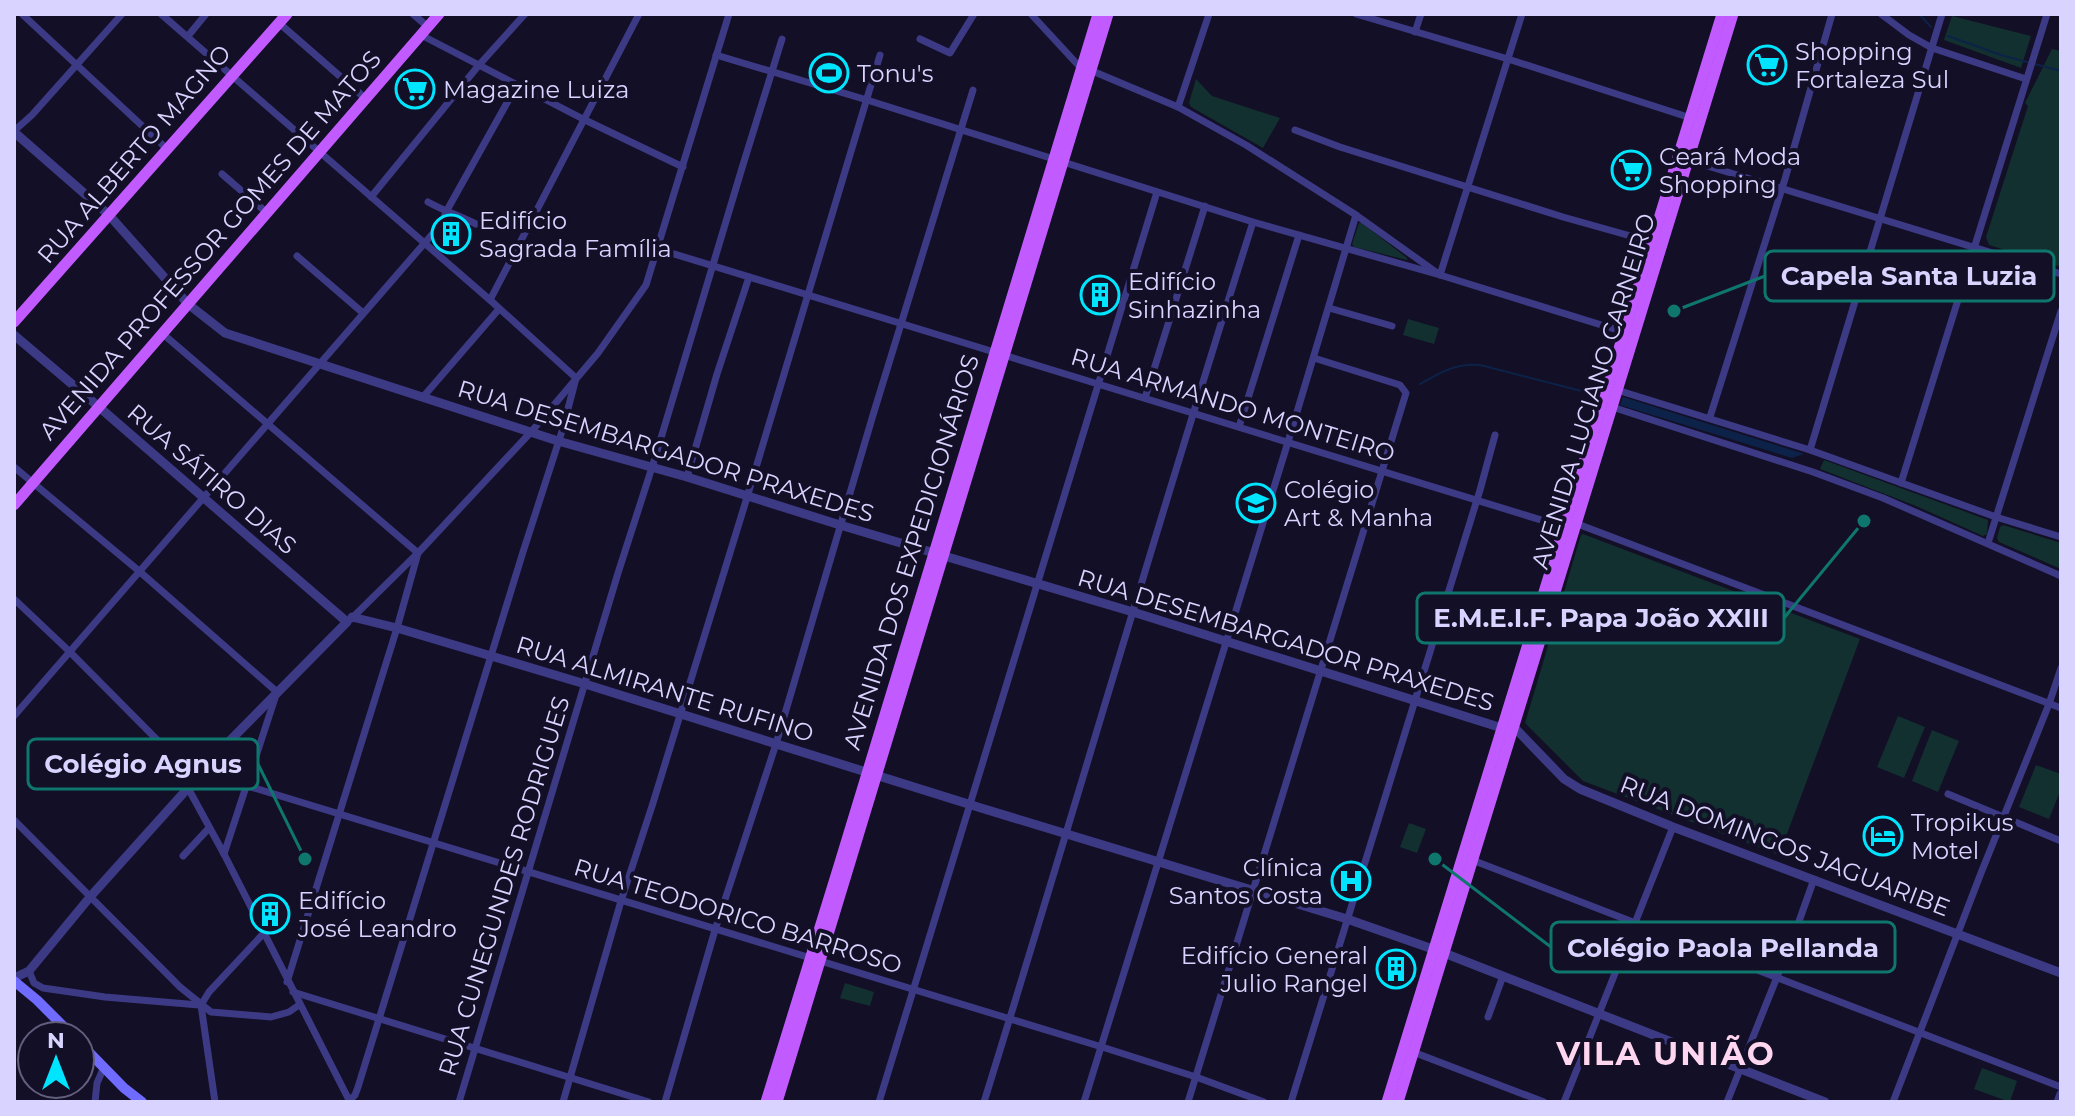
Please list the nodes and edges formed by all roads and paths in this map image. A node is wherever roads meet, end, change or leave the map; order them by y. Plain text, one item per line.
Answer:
1 (22, 14) edge
2 (122, 14) edge
3 (161, 14) edge
4 (206, 14) edge
5 (413, 14) edge
6 (439, 14) edge
7 (525, 14) edge
8 (639, 14) edge
9 (716, 14) edge
10 (974, 14) edge
11 (1031, 14) edge
12 (1098, 14) edge
13 (1108, 14) edge
14 (1209, 14) edge
15 (1356, 14) edge
16 (1421, 14) edge
17 (1522, 14) edge
18 (1722, 14) edge
19 (1733, 14) edge
20 (1832, 14) edge
21 (1881, 14) edge
22 (1942, 14) edge
23 (2047, 14) edge
24 (727, 16) edge
25 (283, 19) edge
26 (425, 31) junction
27 (1415, 32) junction
28 (188, 36) junction
29 (782, 39) dead end
30 (920, 39) dead end
31 (1932, 48) junction
32 (716, 55) junction
33 (880, 55) dead end
34 (1508, 59) junction
35 (479, 65) junction
36 (77, 66) junction
37 (1087, 69) junction
38 (772, 72) junction
39 (2028, 75) junction
40 (232, 76) junction
41 (517, 85) junction
42 (973, 90) dead end
43 (366, 99) junction
44 (867, 100) junction
45 (1178, 107) junction
46 (1695, 119) junction
47 (585, 120) junction
48 (960, 130) junction
49 (1295, 130) dead end
50 (14, 131) edge
51 (167, 149) junction
52 (320, 153) junction
53 (1683, 159) junction
54 (1059, 160) junction
55 (683, 167) junction
56 (222, 174) dead end
57 (1467, 186) junction
58 (1781, 189) junction
59 (1157, 192) junction
60 (371, 197) junction
61 (428, 202) dead end
62 (1205, 206) junction
63 (266, 212) junction
64 (446, 212) junction
65 (109, 215) junction
66 (1356, 215) junction
67 (1878, 219) junction
68 (1253, 222) junction
69 (476, 224) dead end
70 (1299, 235) junction
71 (1652, 242) junction
72 (424, 245) junction
73 (1346, 248) junction
74 (1974, 248) junction
75 (658, 249) junction
76 (297, 256) dead end
77 (712, 266) junction
78 (2061, 274) edge
79 (1440, 275) junction
80 (749, 277) junction
81 (807, 295) junction
82 (490, 300) junction
83 (188, 304) junction
84 (1329, 308) junction
85 (499, 309) junction
86 (2061, 311) edge
87 (363, 313) junction
88 (14, 322) edge
89 (901, 324) junction
90 (1392, 326) dead end
91 (1624, 332) junction
92 (163, 334) junction
93 (14, 335) edge
94 (999, 354) junction
95 (1314, 358) junction
96 (321, 364) junction
97 (576, 378) junction
98 (1098, 385) junction
99 (423, 397) junction
100 (1611, 397) junction
101 (1145, 398) junction
102 (99, 407) junction
103 (1194, 413) junction
104 (1710, 417) junction
105 (269, 423) junction
106 (1239, 427) junction
107 (531, 432) junction
108 (1495, 435) dead end
109 (558, 441) junction
110 (1288, 442) junction
111 (1810, 450) junction
112 (1819, 454) junction
113 (14, 467) edge
114 (653, 467) junction
115 (1382, 471) junction
116 (1813, 472) junction
117 (687, 477) junction
118 (34, 482) junction
119 (1901, 483) junction
120 (747, 496) junction
121 (204, 499) junction
122 (1477, 500) junction
123 (14, 505) edge
124 (1996, 517) junction
125 (840, 525) junction
126 (1570, 525) junction
127 (2061, 537) edge
128 (1988, 543) junction
129 (418, 553) junction
130 (939, 554) junction
131 (139, 571) junction
132 (2061, 576) edge
133 (1038, 584) junction
134 (14, 599) edge
135 (1133, 612) junction
136 (350, 620) junction
137 (397, 628) junction
138 (1226, 641) junction
139 (70, 652) junction
140 (490, 657) junction
141 (2061, 668) edge
142 (1320, 671) junction
143 (585, 684) junction
144 (277, 692) junction
145 (1415, 700) junction
146 (2049, 704) junction
147 (2061, 708) edge
148 (679, 714) junction
149 (14, 716) edge
150 (1508, 728) junction
151 (776, 744) junction
152 (198, 773) junction
153 (872, 773) junction
154 (246, 786) junction
155 (188, 788) junction
156 (1948, 794) dead end
157 (970, 804) junction
158 (1484, 805) junction
159 (338, 815) junction
160 (2003, 818) junction
161 (14, 820) edge
162 (1673, 827) junction
163 (209, 828) junction
164 (1065, 833) junction
165 (2061, 841) edge
166 (434, 843) junction
167 (224, 854) junction
168 (183, 856) dead end
169 (1472, 860) junction
170 (1159, 862) junction
171 (528, 873) junction
172 (1814, 879) junction
173 (1254, 889) junction
174 (90, 897) junction
175 (621, 901) junction
176 (1347, 919) junction
177 (1635, 923) junction
178 (715, 930) junction
179 (1958, 933) junction
180 (263, 934) junction
181 (1439, 951) junction
182 (815, 960) junction
183 (29, 971) junction
184 (2061, 973) edge
185 (1503, 976) junction
186 (1778, 977) junction
187 (14, 979) edge
188 (287, 982) junction
189 (43, 988) junction
190 (914, 990) junction
191 (293, 992) junction
192 (37, 1000) junction
193 (201, 1005) junction
194 (299, 1005) junction
195 (1598, 1014) junction
196 (1488, 1017) dead end
197 (379, 1019) junction
198 (57, 1020) edge
199 (1009, 1020) junction
200 (1919, 1032) junction
201 (1102, 1047) junction
202 (476, 1049) junction
203 (1413, 1052) junction
204 (96, 1059) edge
205 (104, 1067) junction
206 (1741, 1069) junction
207 (1196, 1077) junction
208 (571, 1078) junction
209 (2061, 1087) edge
210 (2061, 1094) edge
211 (95, 1102) edge
212 (142, 1102) edge
213 (215, 1102) edge
214 (349, 1102) edge
215 (459, 1102) edge
216 (563, 1102) edge
217 (649, 1102) edge
218 (665, 1102) edge
219 (766, 1102) edge
220 (777, 1102) edge
221 (879, 1102) edge
222 (984, 1102) edge
223 (1084, 1102) edge
224 (1188, 1102) edge
225 (1264, 1102) edge
226 (1291, 1102) edge
227 (1387, 1102) edge
228 (1398, 1102) edge
229 (1544, 1102) edge
230 (1564, 1102) edge
231 (1727, 1102) edge
232 (1825, 1102) edge
233 (1893, 1102) edge
234 (2058, 1102) edge

1 - 36 street
2 - 36 street
3 - 28 street
4 - 28 street
5 - 26 street
6 - 26 main road, AVENIDA PROFESSOR GOMES DE MATOS
7 - 35 street
8 - 47 street
9 - 24 street
10 - 30 street
11 - 37 street
12 - 37 main road, AVENIDA DOS EXPEDICIONÁRIOS
13 - 37 main road, AVENIDA DOS EXPEDICIONÁRIOS
14 - 45 street
15 - 27 street
16 - 27 street
17 - 34 street
18 - 46 main road, AVENIDA LUCIANO CARNEIRO
19 - 46 main road, AVENIDA LUCIANO CARNEIRO
20 - 58 street
21 - 31 street
22 - 31 street
23 - 39 street
24 - 32 street
25 - 40 main road, RUA ALBERTO MAGNO
25 - 43 street
26 - 35 street
26 - 43 main road, AVENIDA PROFESSOR GOMES DE MATOS
27 - 34 street
28 - 40 street
29 - 38 street, RUA CUNEGUNDES RODRIGUES
31 - 39 street
31 - 67 street
32 - 38 street
32 - 55 street
33 - 44 street
34 - 46 street
34 - 57 street
35 - 41 street
35 - 60 street
36 - 50 street
36 - 51 street
37 - 45 street
37 - 54 main road, AVENIDA DOS EXPEDICIONÁRIOS
38 - 44 street
38 - 77 street, RUA CUNEGUNDES RODRIGUES
39 - 74 street
40 - 51 main road, RUA ALBERTO MAGNO
40 - 52 street
41 - 47 street
41 - 64 street
42 - 48 street
43 - 52 main road, AVENIDA PROFESSOR GOMES DE MATOS
44 - 48 street
44 - 81 street
45 - 66 street
46 - 53 main road, AVENIDA LUCIANO CARNEIRO
47 - 55 street
47 - 82 street
48 - 54 street
48 - 89 street
49 - 57 street
50 - 65 street, RUA DESEMBARGADOR PRAXEDES
51 - 65 main road, RUA ALBERTO MAGNO
52 - 60 street
52 - 63 main road, AVENIDA PROFESSOR GOMES DE MATOS
53 - 58 street
53 - 71 main road, AVENIDA LUCIANO CARNEIRO
53 - 100 main road, AVENIDA LUCIANO CARNEIRO
54 - 59 street
54 - 94 main road, AVENIDA DOS EXPEDICIONÁRIOS
55 - 75 street
56 - 63 street
57 - 71 street
57 - 79 street
58 - 67 street
58 - 104 street
59 - 62 street
59 - 98 street
60 - 72 street
61 - 64 street
62 - 68 street
62 - 101 street
63 - 83 main road, AVENIDA PROFESSOR GOMES DE MATOS
64 - 69 street
64 - 72 street
65 - 83 street, RUA DESEMBARGADOR PRAXEDES
65 - 88 main road, RUA ALBERTO MAGNO
66 - 73 street
66 - 79 street
67 - 74 street
67 - 111 street
68 - 70 street
68 - 103 street
70 - 73 street
70 - 106 street
71 - 91 main road, AVENIDA LUCIANO CARNEIRO
72 - 82 street
72 - 87 street
73 - 79 street
73 - 84 street
74 - 78 street
74 - 119 street
75 - 77 street, RUA ARMANDO MONTEIRO
75 - 97 street
76 - 87 street
77 - 80 street, RUA ARMANDO MONTEIRO
77 - 114 street, RUA CUNEGUNDES RODRIGUES
79 - 91 street
80 - 81 street, RUA ARMANDO MONTEIRO
80 - 117 street
81 - 89 street, RUA ARMANDO MONTEIRO
81 - 120 street
82 - 85 street
83 - 92 main road, AVENIDA PROFESSOR GOMES DE MATOS
83 - 96 street, RUA DESEMBARGADOR PRAXEDES
84 - 90 street
84 - 95 street
85 - 97 street
85 - 99 street
86 - 124 street
87 - 96 street
89 - 94 street, RUA ARMANDO MONTEIRO
89 - 125 street
91 - 100 main road, AVENIDA LUCIANO CARNEIRO
92 - 102 main road, AVENIDA PROFESSOR GOMES DE MATOS
92 - 105 street
93 - 102 street, RUA SÁTIRO DIAS
94 - 98 street, RUA ARMANDO MONTEIRO
94 - 130 main road, AVENIDA DOS EXPEDICIONÁRIOS
95 - 110 street
95 - 115 street
96 - 99 street, RUA DESEMBARGADOR PRAXEDES
96 - 105 street
97 - 107 street
97 - 109 street
98 - 101 street, RUA ARMANDO MONTEIRO
98 - 133 street
99 - 107 street, RUA DESEMBARGADOR PRAXEDES
100 - 104 street
100 - 116 street
100 - 126 main road, AVENIDA LUCIANO CARNEIRO
101 - 103 street, RUA ARMANDO MONTEIRO
102 - 118 main road, AVENIDA PROFESSOR GOMES DE MATOS
102 - 121 street, RUA SÁTIRO DIAS
103 - 106 street, RUA ARMANDO MONTEIRO
103 - 135 street
104 - 111 street
105 - 121 street
105 - 129 street
106 - 110 street, RUA ARMANDO MONTEIRO
107 - 109 street, RUA DESEMBARGADOR PRAXEDES
107 - 129 street
108 - 122 street
109 - 114 street, RUA DESEMBARGADOR PRAXEDES
109 - 140 street
110 - 115 street, RUA ARMANDO MONTEIRO
110 - 138 street
111 - 112 street
112 - 116 street
112 - 119 street
113 - 118 street
114 - 117 street, RUA DESEMBARGADOR PRAXEDES
114 - 143 street, RUA CUNEGUNDES RODRIGUES
115 - 122 street, RUA ARMANDO MONTEIRO
115 - 142 street
116 - 128 street
117 - 120 street, RUA DESEMBARGADOR PRAXEDES
118 - 123 main road, AVENIDA PROFESSOR GOMES DE MATOS
118 - 131 street
119 - 124 street
120 - 125 street, RUA DESEMBARGADOR PRAXEDES
120 - 148 street
121 - 131 street
121 - 136 street, RUA SÁTIRO DIAS
122 - 126 street, RUA ARMANDO MONTEIRO
122 - 145 street
124 - 127 street
124 - 128 street
125 - 130 street, RUA DESEMBARGADOR PRAXEDES
125 - 151 street
126 - 146 street, RUA ARMANDO MONTEIRO
126 - 150 main road, AVENIDA LUCIANO CARNEIRO
128 - 132 street
129 - 136 street
129 - 137 street
130 - 133 street, RUA DESEMBARGADOR PRAXEDES
130 - 153 main road, AVENIDA DOS EXPEDICIONÁRIOS
131 - 139 street
131 - 144 street
133 - 135 street, RUA DESEMBARGADOR PRAXEDES
133 - 157 street
134 - 139 street
135 - 138 street, RUA DESEMBARGADOR PRAXEDES
135 - 164 street
136 - 137 street, RUA ALMIRANTE RUFINO
136 - 144 street
137 - 140 street, RUA ALMIRANTE RUFINO
137 - 159 street
138 - 142 street, RUA DESEMBARGADOR PRAXEDES
138 - 170 street
139 - 149 street
139 - 152 street
140 - 143 street, RUA ALMIRANTE RUFINO
140 - 166 street
141 - 146 street
142 - 145 street, RUA DESEMBARGADOR PRAXEDES
142 - 173 street
143 - 148 street, RUA ALMIRANTE RUFINO
143 - 171 street, RUA CUNEGUNDES RODRIGUES
144 - 152 street
144 - 154 street
145 - 150 street, RUA DESEMBARGADOR PRAXEDES
145 - 176 street
146 - 147 street, RUA ARMANDO MONTEIRO
146 - 160 street
148 - 151 street, RUA ALMIRANTE RUFINO
148 - 175 street
150 - 158 main road, AVENIDA LUCIANO CARNEIRO
150 - 162 street, RUA DOMINGOS JAGUARIBE
151 - 153 street, RUA ALMIRANTE RUFINO
151 - 178 street
152 - 154 street, RUA TEODORICO BARROSO
152 - 155 street
153 - 157 street, RUA ALMIRANTE RUFINO
153 - 182 main road, AVENIDA DOS EXPEDICIONÁRIOS
154 - 159 street, RUA TEODORICO BARROSO
154 - 167 street
155 - 163 street
155 - 174 street
156 - 160 street
157 - 164 street, RUA ALMIRANTE RUFINO
157 - 190 street
158 - 169 main road, AVENIDA LUCIANO CARNEIRO
158 - 181 main road, AVENIDA LUCIANO CARNEIRO
159 - 166 street, RUA TEODORICO BARROSO
159 - 188 street
160 - 165 street
160 - 179 street
161 - 174 street
162 - 172 street, RUA DOMINGOS JAGUARIBE
162 - 177 street
163 - 167 street
163 - 168 street
164 - 170 street, RUA ALMIRANTE RUFINO
164 - 199 street
166 - 171 street, RUA TEODORICO BARROSO
166 - 197 street
167 - 180 street
169 - 177 street
169 - 181 main road, AVENIDA LUCIANO CARNEIRO
170 - 173 street, RUA ALMIRANTE RUFINO
170 - 201 street
171 - 175 street, RUA TEODORICO BARROSO
171 - 202 street, RUA CUNEGUNDES RODRIGUES
172 - 179 street, RUA DOMINGOS JAGUARIBE
172 - 186 street
173 - 176 street, RUA ALMIRANTE RUFINO
173 - 207 street
174 - 183 street
174 - 193 street
175 - 178 street, RUA TEODORICO BARROSO
175 - 208 street
176 - 181 street, RUA ALMIRANTE RUFINO
176 - 226 street
177 - 186 street
177 - 195 street
178 - 182 street, RUA TEODORICO BARROSO
178 - 218 street
179 - 184 street, RUA DOMINGOS JAGUARIBE
179 - 200 street
180 - 188 street
180 - 193 street
181 - 185 street, RUA ALMIRANTE RUFINO
181 - 203 main road, AVENIDA LUCIANO CARNEIRO
181 - 227 main road, AVENIDA LUCIANO CARNEIRO
182 - 190 street, RUA TEODORICO BARROSO
182 - 219 main road, AVENIDA DOS EXPEDICIONÁRIOS
182 - 220 main road, AVENIDA DOS EXPEDICIONÁRIOS
183 - 187 street
183 - 189 street
185 - 195 street, RUA ALMIRANTE RUFINO
185 - 196 street
186 - 200 street
186 - 206 street
187 - 192 main road
188 - 191 street
189 - 192 main road
189 - 193 street
190 - 199 street, RUA TEODORICO BARROSO
190 - 221 street
191 - 194 street
191 - 197 street
192 - 198 main road
193 - 194 street
193 - 213 street
194 - 214 street
195 - 206 street, RUA ALMIRANTE RUFINO
195 - 230 street
197 - 202 street
197 - 214 street
199 - 201 street, RUA TEODORICO BARROSO
199 - 222 street
200 - 209 street
200 - 233 street
201 - 207 street, RUA TEODORICO BARROSO
201 - 223 street
202 - 208 street
202 - 215 street, RUA CUNEGUNDES RODRIGUES
203 - 228 main road, AVENIDA LUCIANO CARNEIRO
203 - 229 street
204 - 205 main road
205 - 211 street
205 - 212 main road
206 - 231 street
206 - 232 street, RUA ALMIRANTE RUFINO
207 - 224 street
207 - 225 street, RUA TEODORICO BARROSO
208 - 216 street
208 - 217 street
210 - 234 street

